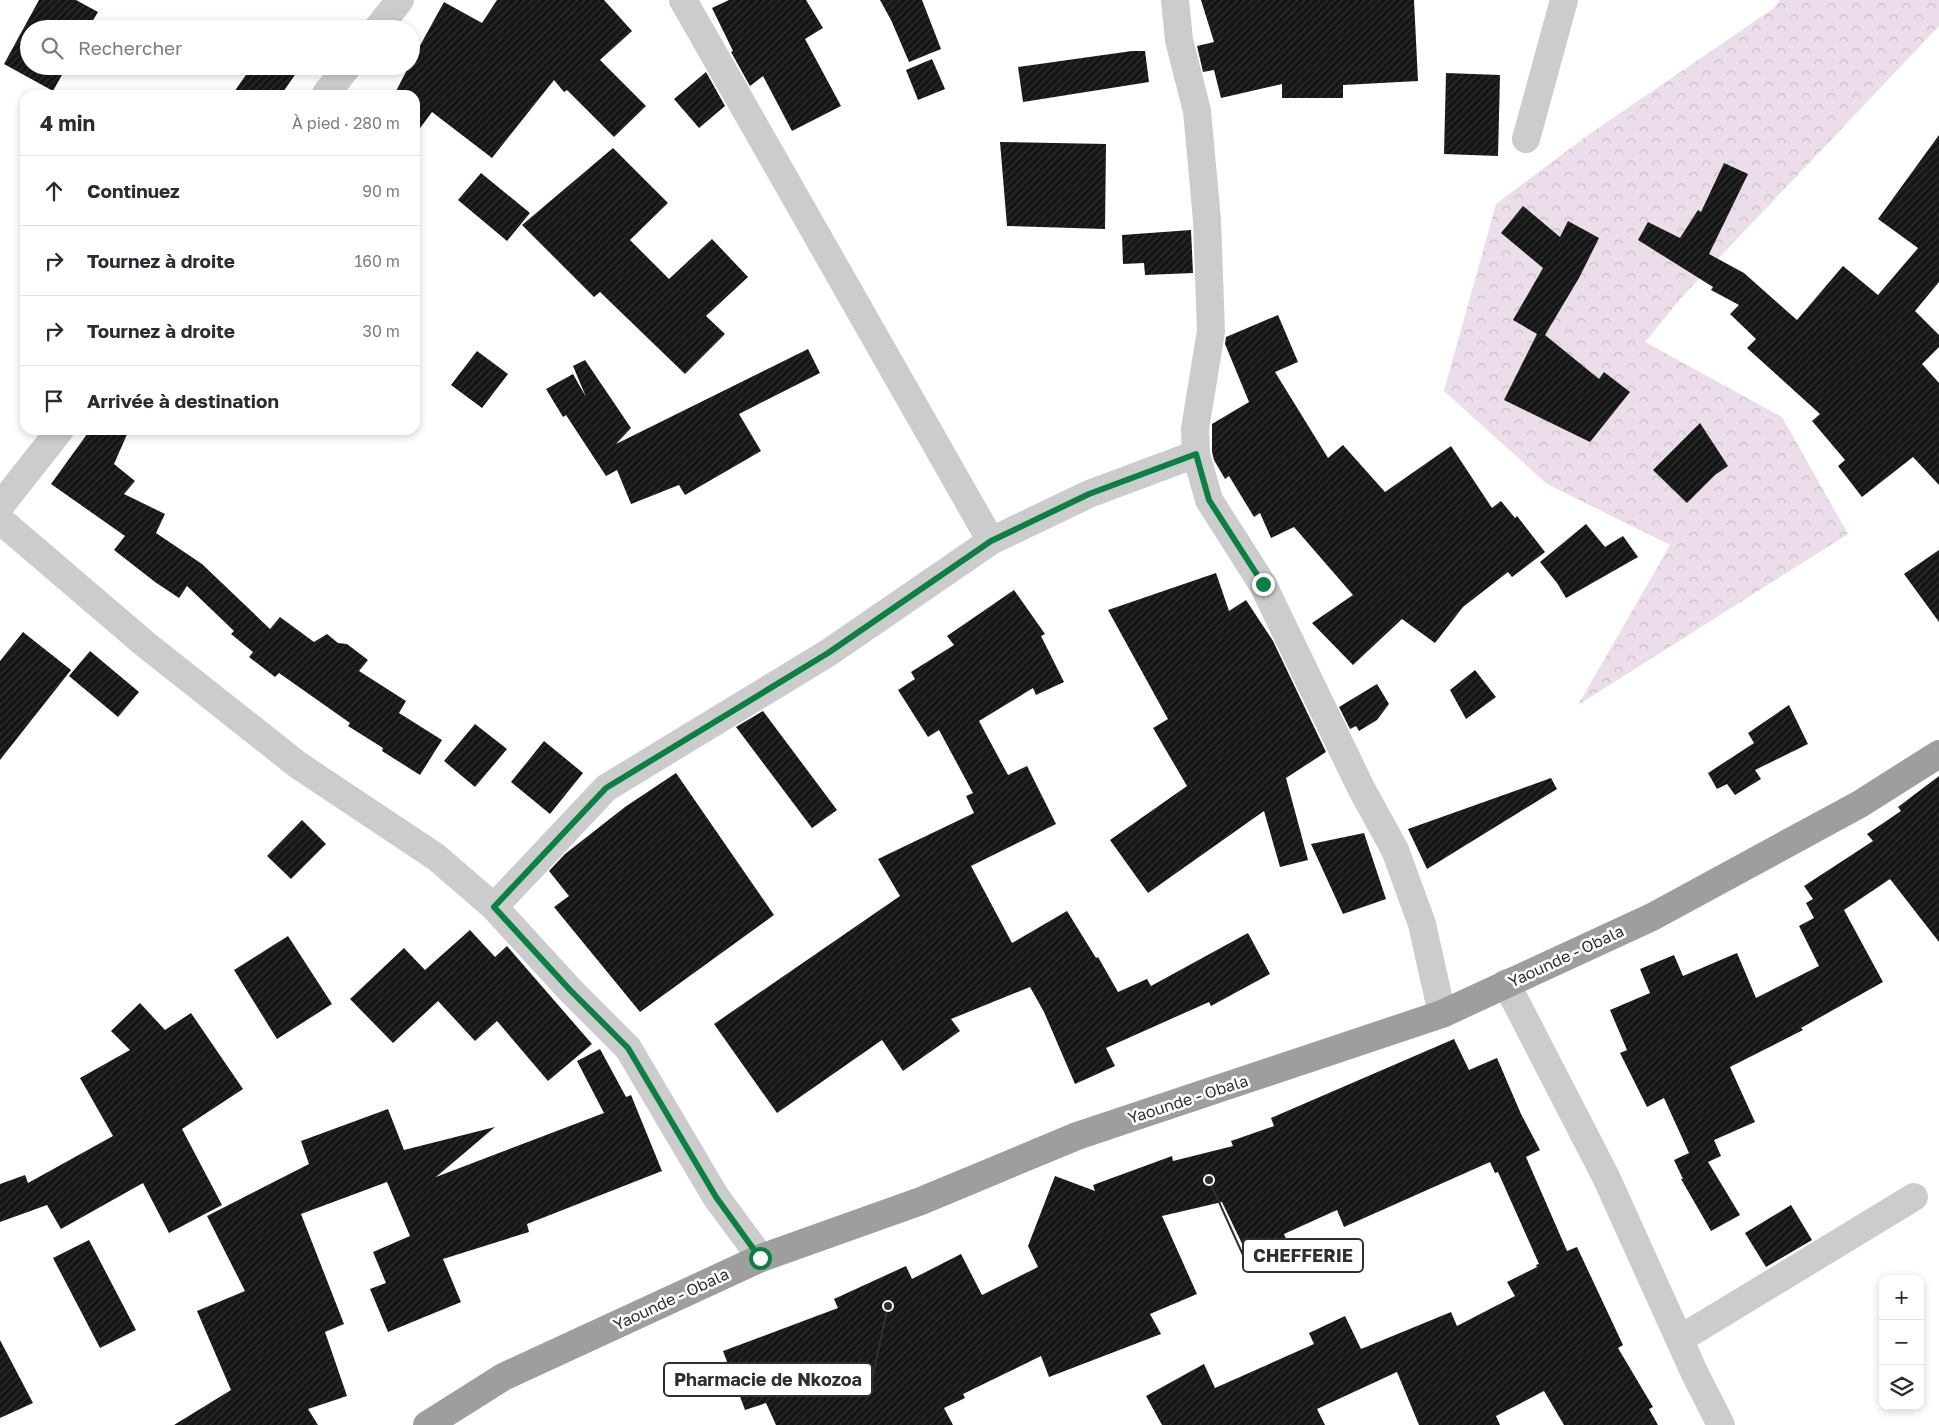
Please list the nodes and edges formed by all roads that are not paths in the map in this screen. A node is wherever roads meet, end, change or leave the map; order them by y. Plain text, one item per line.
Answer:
1 (400, 0) edge
2 (683, 0) edge
3 (1175, 0) edge
4 (1564, 0) edge
5 (385, 20) edge
6 (341, 75) edge
7 (329, 90) edge
8 (1526, 139) dead end
9 (56, 435) edge
10 (1196, 454) junction
11 (0, 506) edge
12 (0, 520) edge
13 (991, 541) junction
14 (1939, 754) edge
15 (494, 907) junction
16 (1506, 983) junction
17 (1442, 1014) junction
18 (1914, 1196) dead end
19 (760, 1258) junction
20 (1680, 1339) junction
21 (427, 1425) edge
22 (1721, 1425) edge

1 - 5 street
2 - 13 street
3 - 10 street
4 - 8 street
6 - 7 street
9 - 11 street
10 - 13 street
10 - 17 street
12 - 15 street
13 - 15 street
14 - 16 highway, Yaounde - Obala
15 - 19 street
16 - 17 highway, Yaounde - Obala
16 - 20 street
17 - 19 highway, Yaounde - Obala
18 - 20 street
19 - 21 highway, Yaounde - Obala
20 - 22 street

